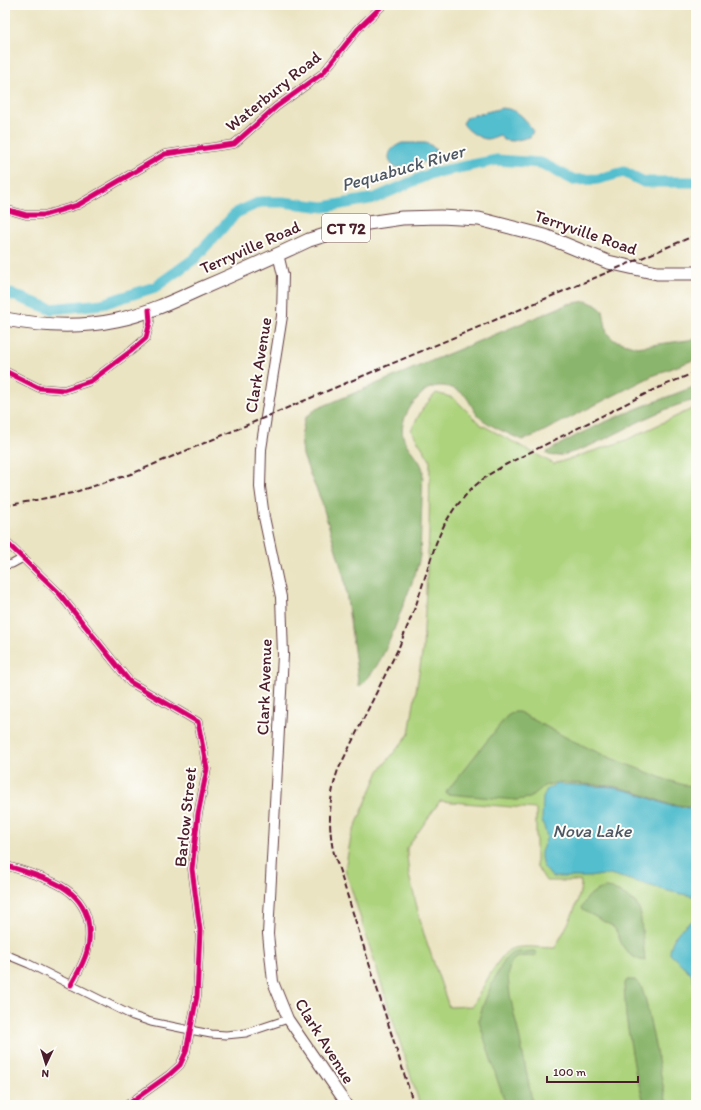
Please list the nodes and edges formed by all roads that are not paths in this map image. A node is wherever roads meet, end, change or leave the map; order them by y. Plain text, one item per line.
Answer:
1 (383, 5) edge
2 (5, 209) edge
3 (278, 254) junction
4 (696, 273) edge
5 (150, 310) junction
6 (5, 319) edge
7 (5, 371) edge
8 (5, 541) edge
9 (23, 558) junction
10 (5, 565) edge
11 (5, 866) edge
12 (5, 954) edge
13 (71, 985) junction
14 (288, 1019) junction
15 (190, 1030) junction
16 (127, 1105) edge
17 (347, 1105) edge

1 - 2 street, Waterbury Road
3 - 4 highway, Terryville Road / CT 72
3 - 5 highway, Terryville Road / CT 72
3 - 14 main road, Clark Avenue
5 - 6 highway, Terryville Road / CT 72
5 - 7 street
8 - 9 street, Barlow Street
9 - 10 street
9 - 15 street, Barlow Street
11 - 13 street
12 - 13 street
13 - 15 street
14 - 15 street
14 - 17 main road, Clark Avenue
15 - 16 street, Barlow Street

